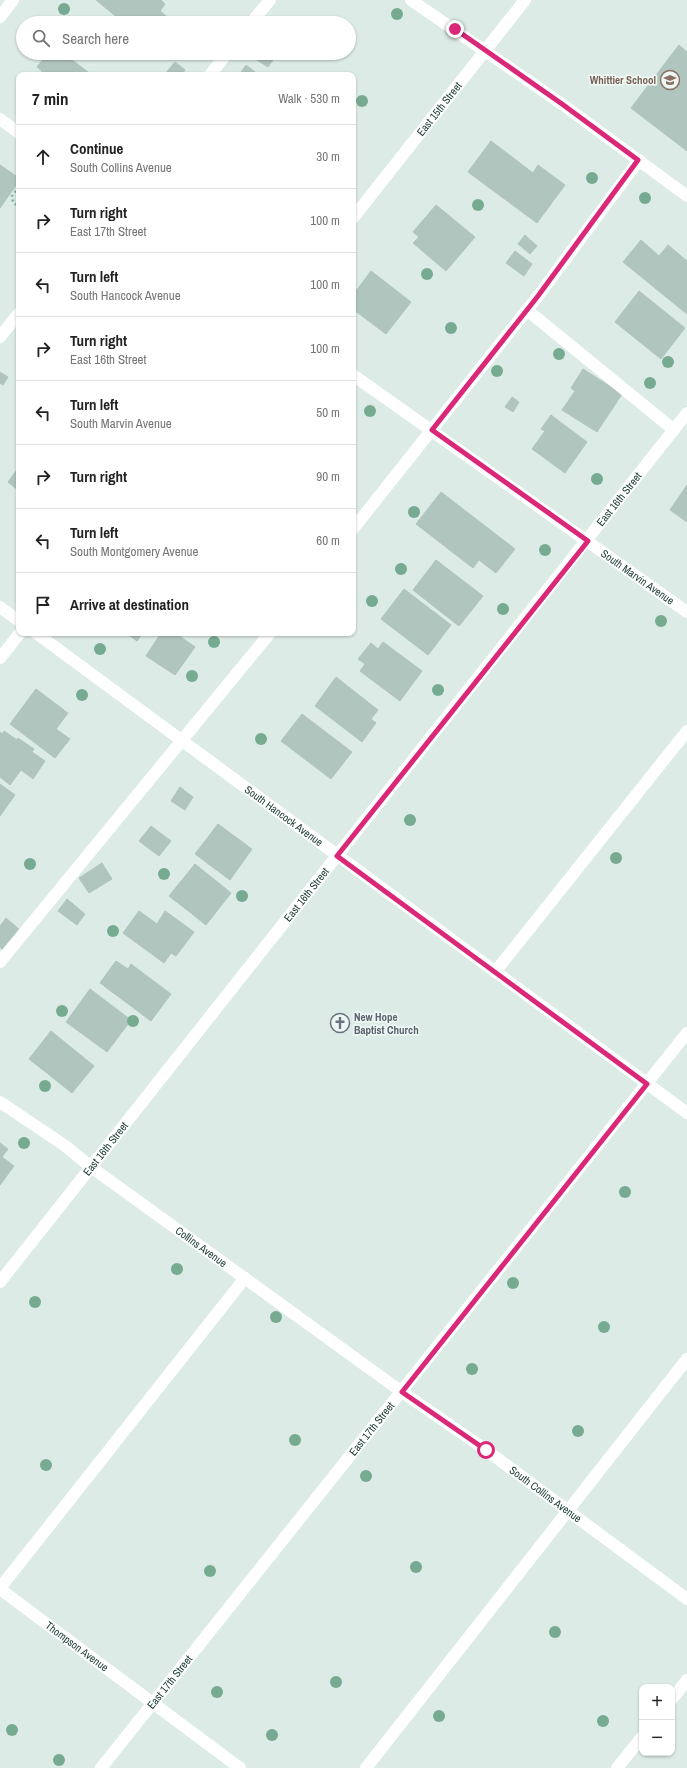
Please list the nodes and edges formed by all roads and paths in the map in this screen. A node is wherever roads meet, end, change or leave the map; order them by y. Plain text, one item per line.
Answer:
1 (13, 0) edge
2 (270, 0) edge
3 (411, 0) edge
4 (525, 0) edge
5 (257, 16) edge
6 (0, 17) edge
7 (485, 51) junction
8 (222, 60) edge
9 (212, 72) edge
10 (0, 119) edge
11 (16, 131) edge
12 (638, 160) junction
13 (16, 191) edge
14 (687, 196) edge
15 (16, 204) edge
16 (356, 214) edge
17 (527, 310) junction
18 (16, 317) edge
19 (0, 336) edge
20 (356, 377) edge
21 (687, 414) edge
22 (432, 430) junction
23 (674, 430) junction
24 (356, 525) edge
25 (588, 541) junction
26 (0, 607) edge
27 (687, 612) edge
28 (16, 619) edge
29 (18, 636) edge
30 (40, 636) edge
31 (268, 636) edge
32 (0, 658) edge
33 (687, 731) edge
34 (182, 742) junction
35 (337, 856) junction
36 (0, 962) edge
37 (495, 972) junction
38 (687, 1033) edge
39 (647, 1084) junction
40 (0, 1102) edge
41 (687, 1113) edge
42 (91, 1167) junction
43 (245, 1278) junction
44 (0, 1282) edge
45 (687, 1359) edge
46 (402, 1392) junction
47 (568, 1511) junction
48 (0, 1589) edge
49 (687, 1599) edge
50 (687, 1680) edge
51 (675, 1695) edge
52 (153, 1704) junction
53 (639, 1741) edge
54 (102, 1768) edge
55 (240, 1768) edge
56 (366, 1768) edge
57 (617, 1768) edge

1 - 6 street
2 - 5 street
3 - 7 street
4 - 7 street, East 15th Street
7 - 12 street
7 - 16 street, East 15th Street
8 - 9 street
10 - 11 street
12 - 14 street
12 - 17 street
13 - 15 path
17 - 22 street
17 - 23 street
18 - 19 street
20 - 22 street, South Marvin Avenue
21 - 23 street, East 16th Street
22 - 24 street
22 - 25 street, South Marvin Avenue
23 - 25 street, East 16th Street
25 - 27 street, South Marvin Avenue
25 - 35 street, East 16th Street
26 - 28 street
29 - 32 street
30 - 34 street, South Hancock Avenue
31 - 34 street
33 - 37 street
34 - 35 street, South Hancock Avenue
34 - 36 street
35 - 37 street, South Hancock Avenue
35 - 42 street, East 16th Street
37 - 39 street, South Hancock Avenue
38 - 39 street, East 17th Street
39 - 41 street, South Hancock Avenue
39 - 46 street, East 17th Street
40 - 42 street, Collins Avenue
42 - 43 street, Collins Avenue
42 - 44 street, East 16th Street
43 - 46 street, Collins Avenue
43 - 48 street
45 - 47 street
46 - 47 street, South Collins Avenue
46 - 52 street, East 17th Street
47 - 49 street, South Collins Avenue
47 - 56 street
48 - 52 street, Thompson Avenue
50 - 51 street
52 - 54 street, East 17th Street
52 - 55 street, Thompson Avenue
53 - 57 street

